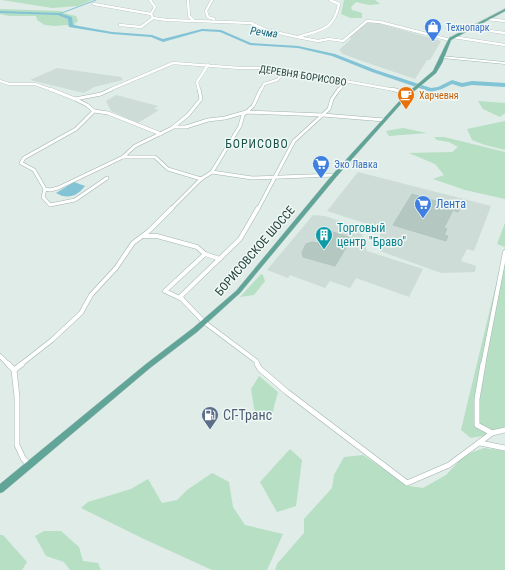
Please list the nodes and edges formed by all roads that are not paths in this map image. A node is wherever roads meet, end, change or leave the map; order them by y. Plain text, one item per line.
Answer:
1 (147, 0) edge
2 (188, 0) edge
3 (212, 0) edge
4 (330, 0) edge
5 (150, 1) edge
6 (94, 4) dead end
7 (505, 10) edge
8 (151, 14) junction
9 (153, 18) junction
10 (487, 19) junction
11 (194, 21) junction
12 (219, 21) junction
13 (505, 22) edge
14 (120, 25) dead end
15 (468, 28) junction
16 (505, 33) edge
17 (297, 37) junction
18 (451, 39) junction
19 (505, 45) edge
20 (442, 58) junction
21 (505, 64) edge
22 (208, 65) junction
23 (286, 70) junction
24 (0, 81) edge
25 (346, 81) junction
26 (408, 94) junction
27 (75, 99) junction
28 (94, 111) junction
29 (246, 112) junction
30 (323, 115) junction
31 (384, 120) junction
32 (174, 127) junction
33 (161, 134) junction
34 (123, 157) junction
35 (212, 172) junction
36 (336, 175) junction
37 (274, 177) junction
38 (107, 178) dead end
39 (201, 179) junction
40 (45, 189) junction
41 (142, 236) junction
42 (505, 252) edge
43 (205, 254) junction
44 (220, 259) junction
45 (503, 277) edge
46 (182, 299) junction
47 (204, 322) junction
48 (0, 356) edge
49 (14, 370) junction
50 (505, 430) edge
51 (492, 433) junction
52 (480, 443) junction
53 (505, 448) edge
54 (29, 465) junction
55 (0, 489) edge

1 - 5 street
2 - 11 street
3 - 12 street
4 - 17 street
5 - 8 street
6 - 8 street
7 - 10 main road
8 - 9 street
9 - 11 street
9 - 14 street
10 - 13 street
10 - 15 main road
11 - 12 street
12 - 17 street
15 - 16 street
15 - 18 main road
17 - 18 street
18 - 19 street
18 - 20 main road, БОРИСОВСКОЕ ШОССЕ
20 - 21 street
20 - 26 main road, БОРИСОВСКОЕ ШОССЕ
22 - 23 street, ДЕРЕВНЯ БОРИСОВО
22 - 27 street, ДЕРЕВНЯ БОРИСОВО
22 - 32 street
23 - 25 street, ДЕРЕВНЯ БОРИСОВО
23 - 29 street
24 - 27 street
25 - 26 street, ДЕРЕВНЯ БОРИСОВО
25 - 30 street
26 - 31 main road, БОРИСОВСКОЕ ШОССЕ
27 - 28 street
28 - 33 street
28 - 40 street
29 - 30 street
29 - 32 street
29 - 35 street
30 - 31 street
30 - 37 street
31 - 36 main road, БОРИСОВСКОЕ ШОССЕ
32 - 33 street
33 - 34 street
34 - 39 street
34 - 40 street
35 - 37 street
35 - 39 street
36 - 37 street
36 - 47 main road, БОРИСОВСКОЕ ШОССЕ
37 - 44 street
38 - 40 street
39 - 41 street
41 - 43 street
41 - 49 street
42 - 45 street
43 - 44 street
43 - 46 street
44 - 46 street
45 - 51 street
46 - 47 street
47 - 52 street
47 - 54 main road, БОРИСОВСКОЕ ШОССЕ
48 - 49 street
49 - 54 street
50 - 51 street
51 - 52 street
52 - 53 street
54 - 55 main road, БОРИСОВСКОЕ ШОССЕ

